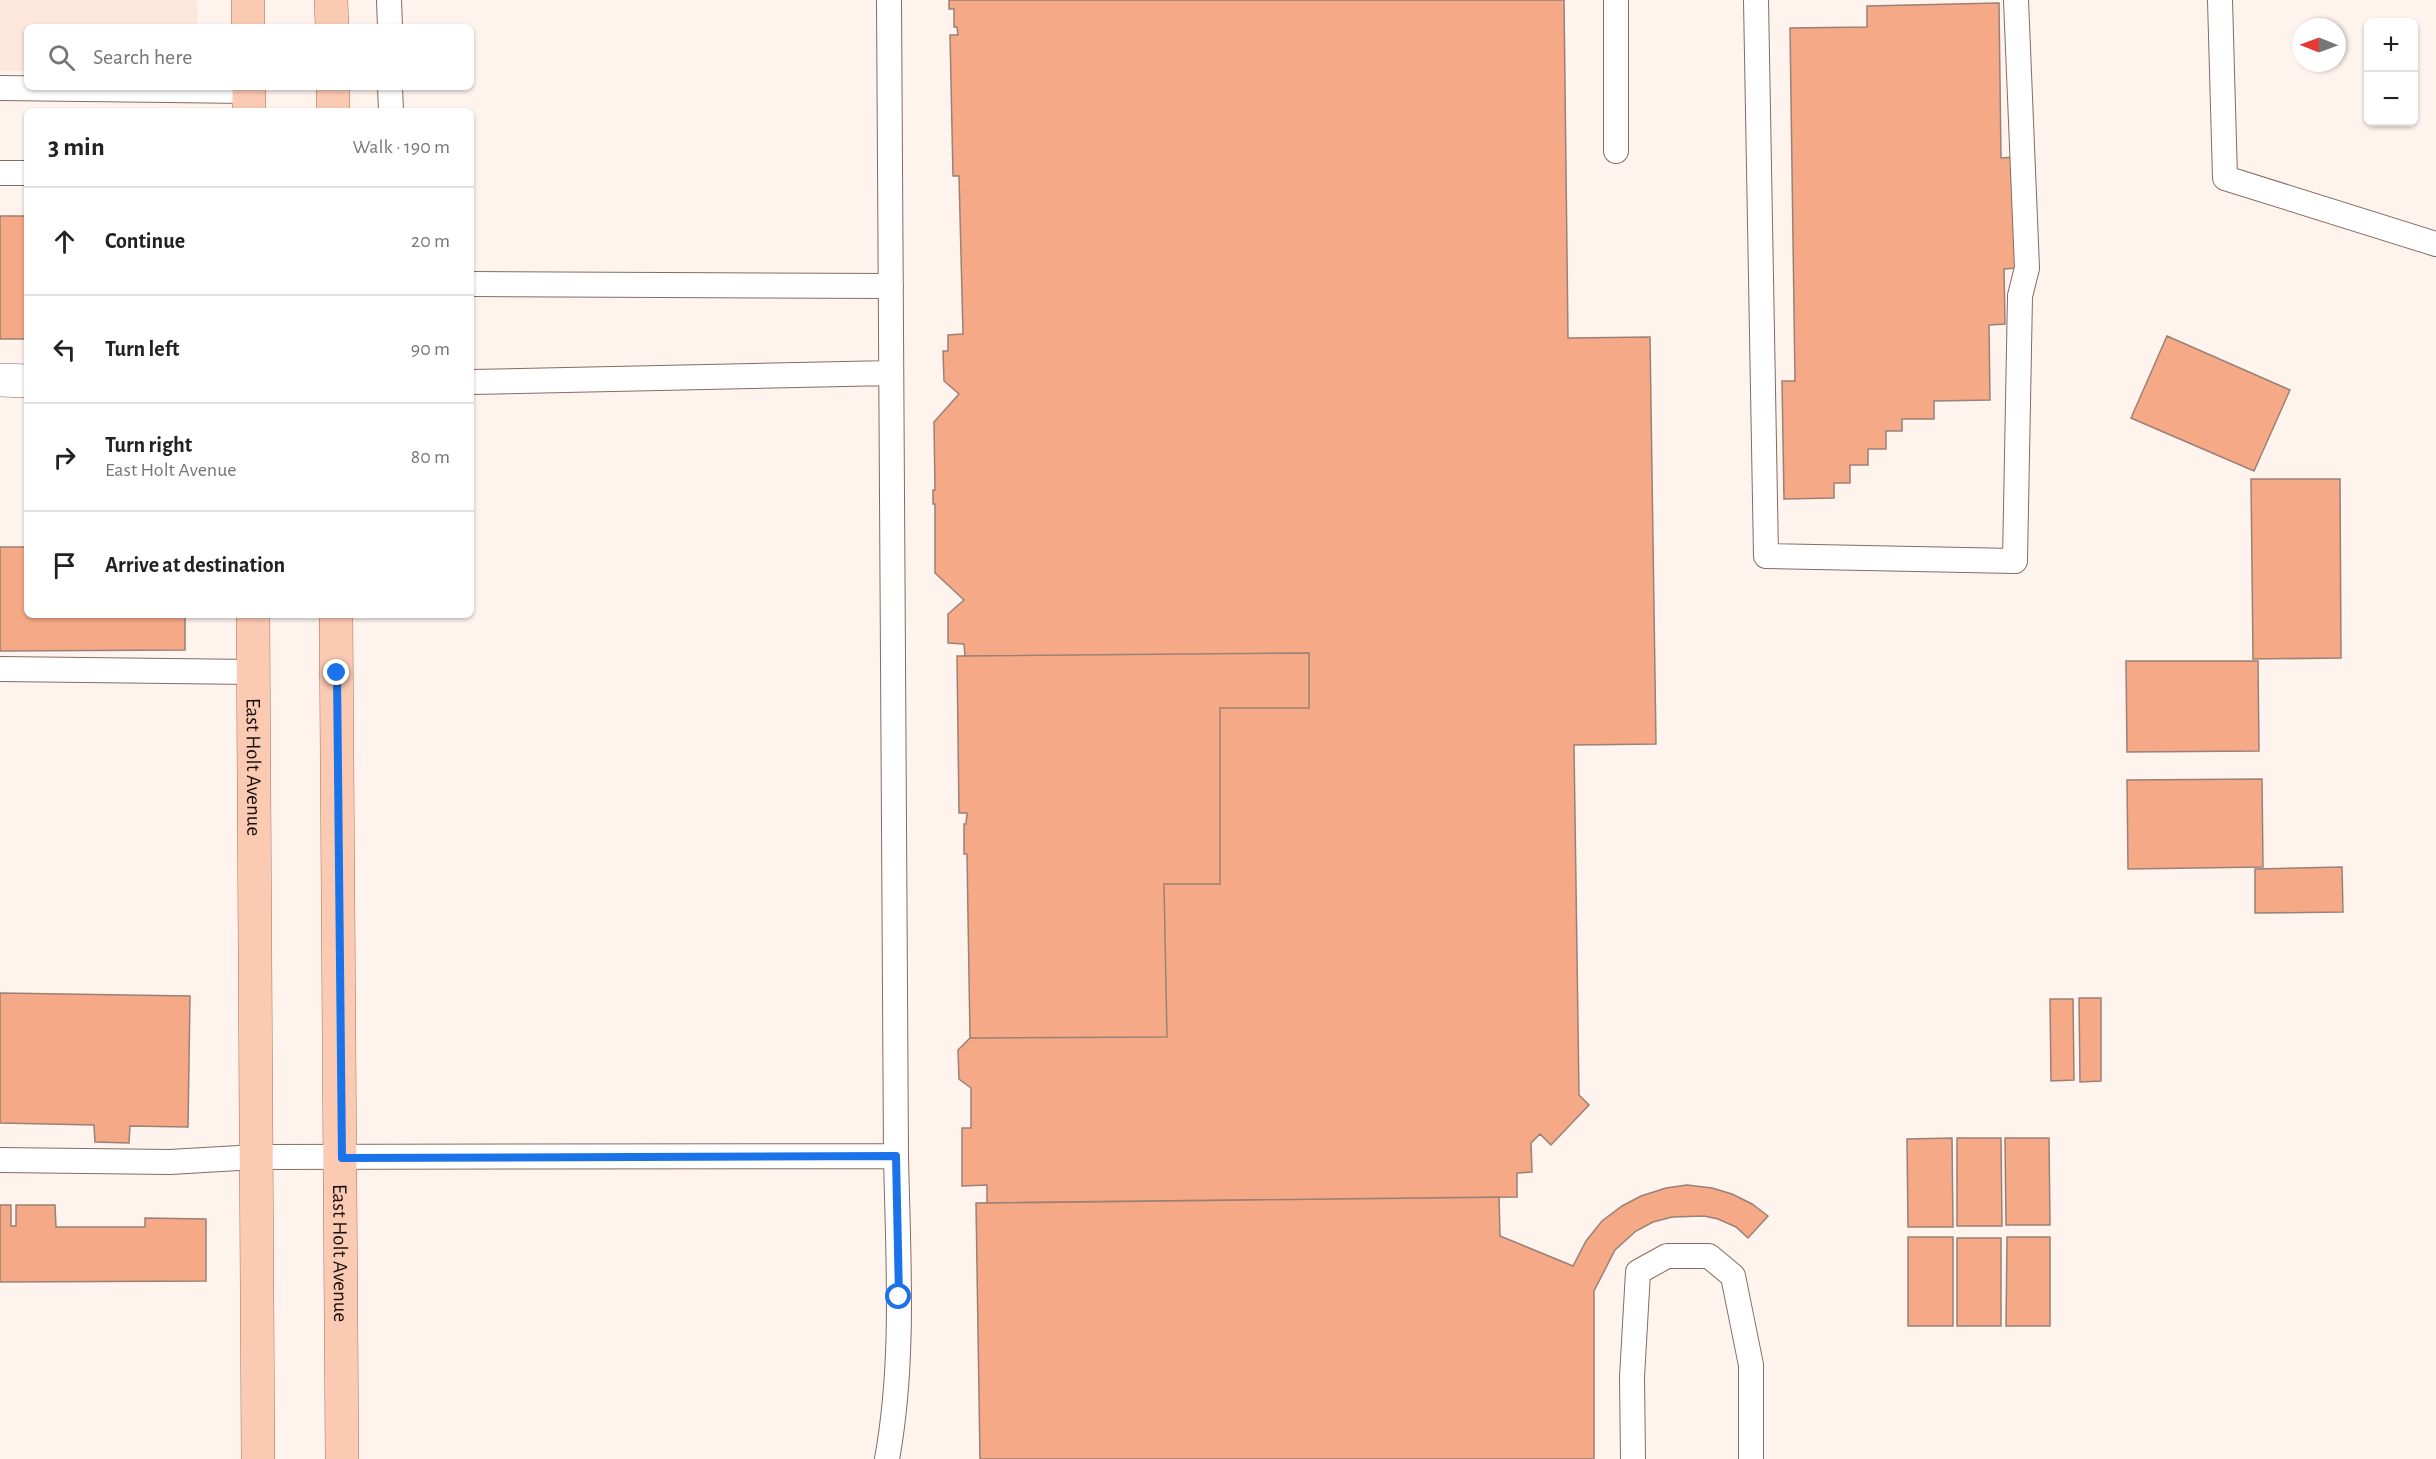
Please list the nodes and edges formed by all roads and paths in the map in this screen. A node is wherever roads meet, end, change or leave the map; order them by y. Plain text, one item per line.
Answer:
1 (248, 0) edge
2 (331, 0) edge
3 (389, 0) edge
4 (889, 0) edge
5 (1616, 0) edge
6 (1756, 0) edge
7 (2016, 0) edge
8 (2220, 0) edge
9 (248, 24) edge
10 (332, 24) edge
11 (390, 24) edge
12 (0, 88) edge
13 (333, 90) edge
14 (390, 90) edge
15 (249, 96) edge
16 (48, 100) edge
17 (333, 108) edge
18 (391, 108) edge
19 (1616, 151) dead end
20 (0, 172) edge
21 (24, 173) edge
22 (2436, 244) edge
23 (474, 284) edge
24 (891, 286) junction
25 (891, 373) junction
26 (0, 380) edge
27 (24, 381) edge
28 (474, 382) edge
29 (253, 618) edge
30 (336, 618) edge
31 (0, 669) edge
32 (253, 672) junction
33 (896, 1156) junction
34 (256, 1157) junction
35 (342, 1158) junction
36 (0, 1160) edge
37 (258, 1459) edge
38 (342, 1459) edge
39 (887, 1459) edge
40 (1633, 1459) edge
41 (1751, 1459) edge

1 - 9 main road
2 - 10 main road
3 - 11 lane
4 - 24 lane
5 - 19 lane
6 - 7 lane
8 - 22 lane
12 - 16 lane
13 - 17 main road
14 - 18 lane
15 - 16 lane
20 - 21 lane
23 - 24 lane
24 - 25 lane
25 - 28 lane
25 - 33 lane
26 - 27 street
29 - 32 main road, East Holt Avenue
30 - 35 main road, East Holt Avenue
31 - 32 lane
32 - 34 main road, East Holt Avenue
33 - 35 lane
33 - 39 lane
34 - 35 lane
34 - 36 lane
34 - 37 main road, East Holt Avenue
35 - 38 main road, East Holt Avenue
40 - 41 lane

